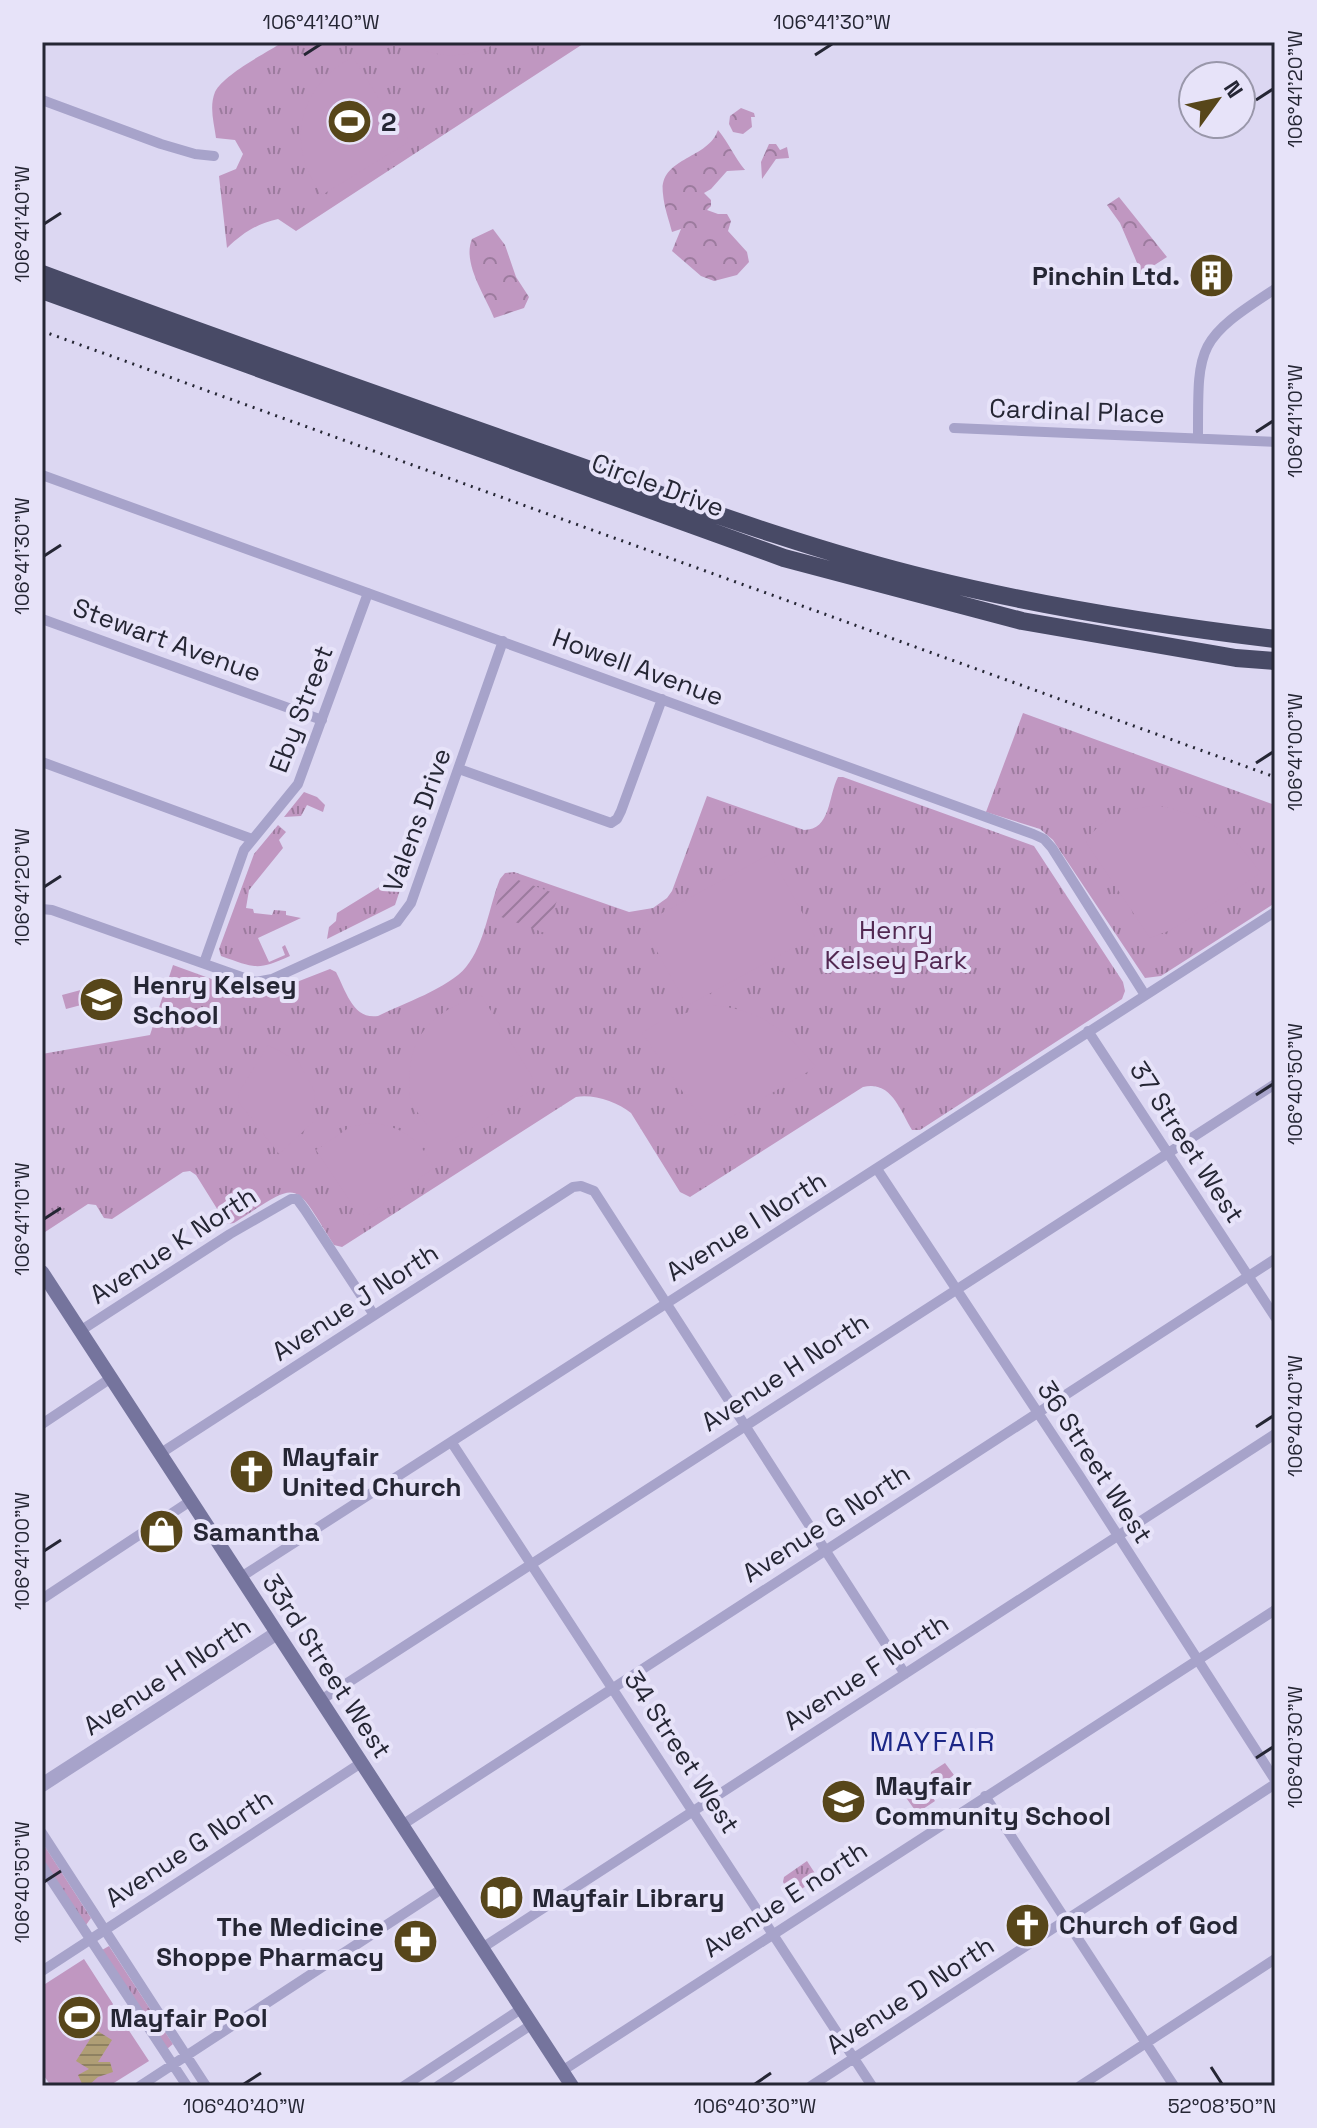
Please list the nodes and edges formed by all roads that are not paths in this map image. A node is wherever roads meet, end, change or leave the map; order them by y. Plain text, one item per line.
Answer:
1 (42, 100) edge
2 (214, 156) dead end
3 (42, 274) edge
4 (1275, 289) edge
5 (42, 290) edge
6 (954, 428) dead end
7 (1198, 438) junction
8 (1275, 442) edge
9 (42, 475) edge
10 (368, 593) junction
11 (42, 619) edge
12 (1275, 639) edge
13 (503, 641) junction
14 (1275, 661) edge
15 (662, 699) junction
16 (322, 720) junction
17 (42, 762) edge
18 (459, 769) junction
19 (252, 839) junction
20 (42, 909) edge
21 (1275, 912) edge
22 (204, 963) junction
23 (1145, 995) junction
24 (1088, 1031) junction
25 (1275, 1084) edge
26 (1167, 1152) junction
27 (877, 1169) junction
28 (1275, 1259) edge
29 (42, 1272) edge
30 (1248, 1277) junction
31 (955, 1290) junction
32 (666, 1303) junction
33 (374, 1315) junction
34 (1275, 1317) edge
35 (80, 1331) junction
36 (111, 1378) junction
37 (1037, 1413) junction
38 (42, 1424) edge
39 (745, 1428) junction
40 (1275, 1434) edge
41 (452, 1443) junction
42 (161, 1453) junction
43 (192, 1500) junction
44 (1118, 1536) junction
45 (825, 1550) junction
46 (533, 1564) junction
47 (241, 1577) junction
48 (42, 1599) edge
49 (1275, 1610) edge
50 (277, 1633) junction
51 (1197, 1660) junction
52 (905, 1674) junction
53 (613, 1687) junction
54 (321, 1700) junction
55 (361, 1763) junction
56 (1275, 1782) edge
57 (42, 1785) edge
58 (985, 1796) junction
59 (694, 1810) junction
60 (402, 1825) junction
61 (42, 1833) edge
62 (42, 1866) edge
63 (443, 1888) junction
64 (1065, 1920) junction
65 (105, 1931) junction
66 (774, 1933) junction
67 (90, 1940) junction
68 (482, 1948) junction
69 (1275, 1959) edge
70 (42, 1971) edge
71 (521, 2009) junction
72 (531, 2025) junction
73 (1146, 2043) junction
74 (186, 2055) junction
75 (855, 2058) junction
76 (173, 2064) junction
77 (562, 2071) junction
78 (140, 2086) edge
79 (187, 2086) edge
80 (206, 2086) edge
81 (404, 2086) edge
82 (438, 2086) edge
83 (572, 2086) edge
84 (811, 2086) edge
85 (872, 2086) edge
86 (1080, 2086) edge
87 (1174, 2086) edge

1 - 2 street
3 - 12 highway, Circle Drive
4 - 7 street
5 - 14 highway, Circle Drive
6 - 7 street, Cardinal Place
7 - 8 street, Cardinal Place
9 - 10 street, Howell Avenue
10 - 13 street, Howell Avenue
10 - 16 street, Eby Street
11 - 16 street, Stewart Avenue
13 - 15 street, Howell Avenue
13 - 18 street, Valens Drive
15 - 18 street
15 - 23 street, Howell Avenue
16 - 19 street, Eby Street
17 - 19 street
18 - 22 street, Valens Drive
19 - 22 street, Eby Street
20 - 22 street, Valens Drive
21 - 23 street, Avenue I North
23 - 24 street, Avenue I North
24 - 26 street, 37 Street West
24 - 27 street, Avenue I North
25 - 26 street, Avenue H North
26 - 30 street, 37 Street West
26 - 31 street, Avenue H North
27 - 31 street, 36 Street West
27 - 32 street, Avenue I North
28 - 30 street, Avenue G North
29 - 35 main road, 33rd Street West
30 - 34 street, 37 Street West
30 - 37 street, Avenue G North
31 - 37 street, 36 Street West
31 - 39 street, Avenue H North
32 - 33 street, Avenue J North
32 - 39 street
32 - 41 street, Avenue I North
33 - 35 street, Avenue K North
33 - 42 street, Avenue J North
35 - 36 main road, 33rd Street West
36 - 38 street
36 - 42 main road, 33rd Street West
37 - 44 street, 36 Street West
37 - 45 street, Avenue G North
39 - 45 street
39 - 46 street, Avenue H North
40 - 44 street, Avenue F North
41 - 46 street, 34 Street West
41 - 47 street, Avenue I North
42 - 43 main road, 33rd Street West
43 - 47 main road, 33rd Street West
43 - 48 street
44 - 51 street, 36 Street West
44 - 52 street, Avenue F North
45 - 52 street
45 - 53 street, Avenue G North
46 - 53 street, 34 Street West
46 - 54 street, Avenue H North
47 - 50 main road, 33rd Street West
49 - 51 street, Avenue E north
50 - 54 main road, 33rd Street West
50 - 57 street, Avenue H North
51 - 56 street, 36 Street West
51 - 58 street, Avenue E north
52 - 59 street, Avenue F North
53 - 59 street, 34 Street West
53 - 60 street, Avenue G North
54 - 55 main road, 33rd Street West
55 - 60 main road, 33rd Street West
55 - 65 street, Avenue G North
56 - 64 street, Avenue D North
58 - 64 street
58 - 66 street, Avenue E north
59 - 66 street, 34 Street West
59 - 68 street, Avenue F North
60 - 63 main road, 33rd Street West
61 - 65 street
62 - 67 street
63 - 68 main road, 33rd Street West
63 - 74 street
64 - 73 street
64 - 75 street, Avenue D North
65 - 67 street, Avenue G North
65 - 74 street
66 - 75 street, 34 Street West
66 - 77 street, Avenue E north
67 - 70 street, Avenue G North
67 - 76 street
68 - 71 main road, 33rd Street West
69 - 73 street
71 - 72 main road, 33rd Street West
71 - 81 street
72 - 77 main road, 33rd Street West
72 - 82 street
73 - 86 street
73 - 87 street
74 - 76 street
74 - 80 street
75 - 84 street, Avenue D North
75 - 85 street, 34 Street West
76 - 78 street
76 - 79 street
77 - 83 main road, 33rd Street West

